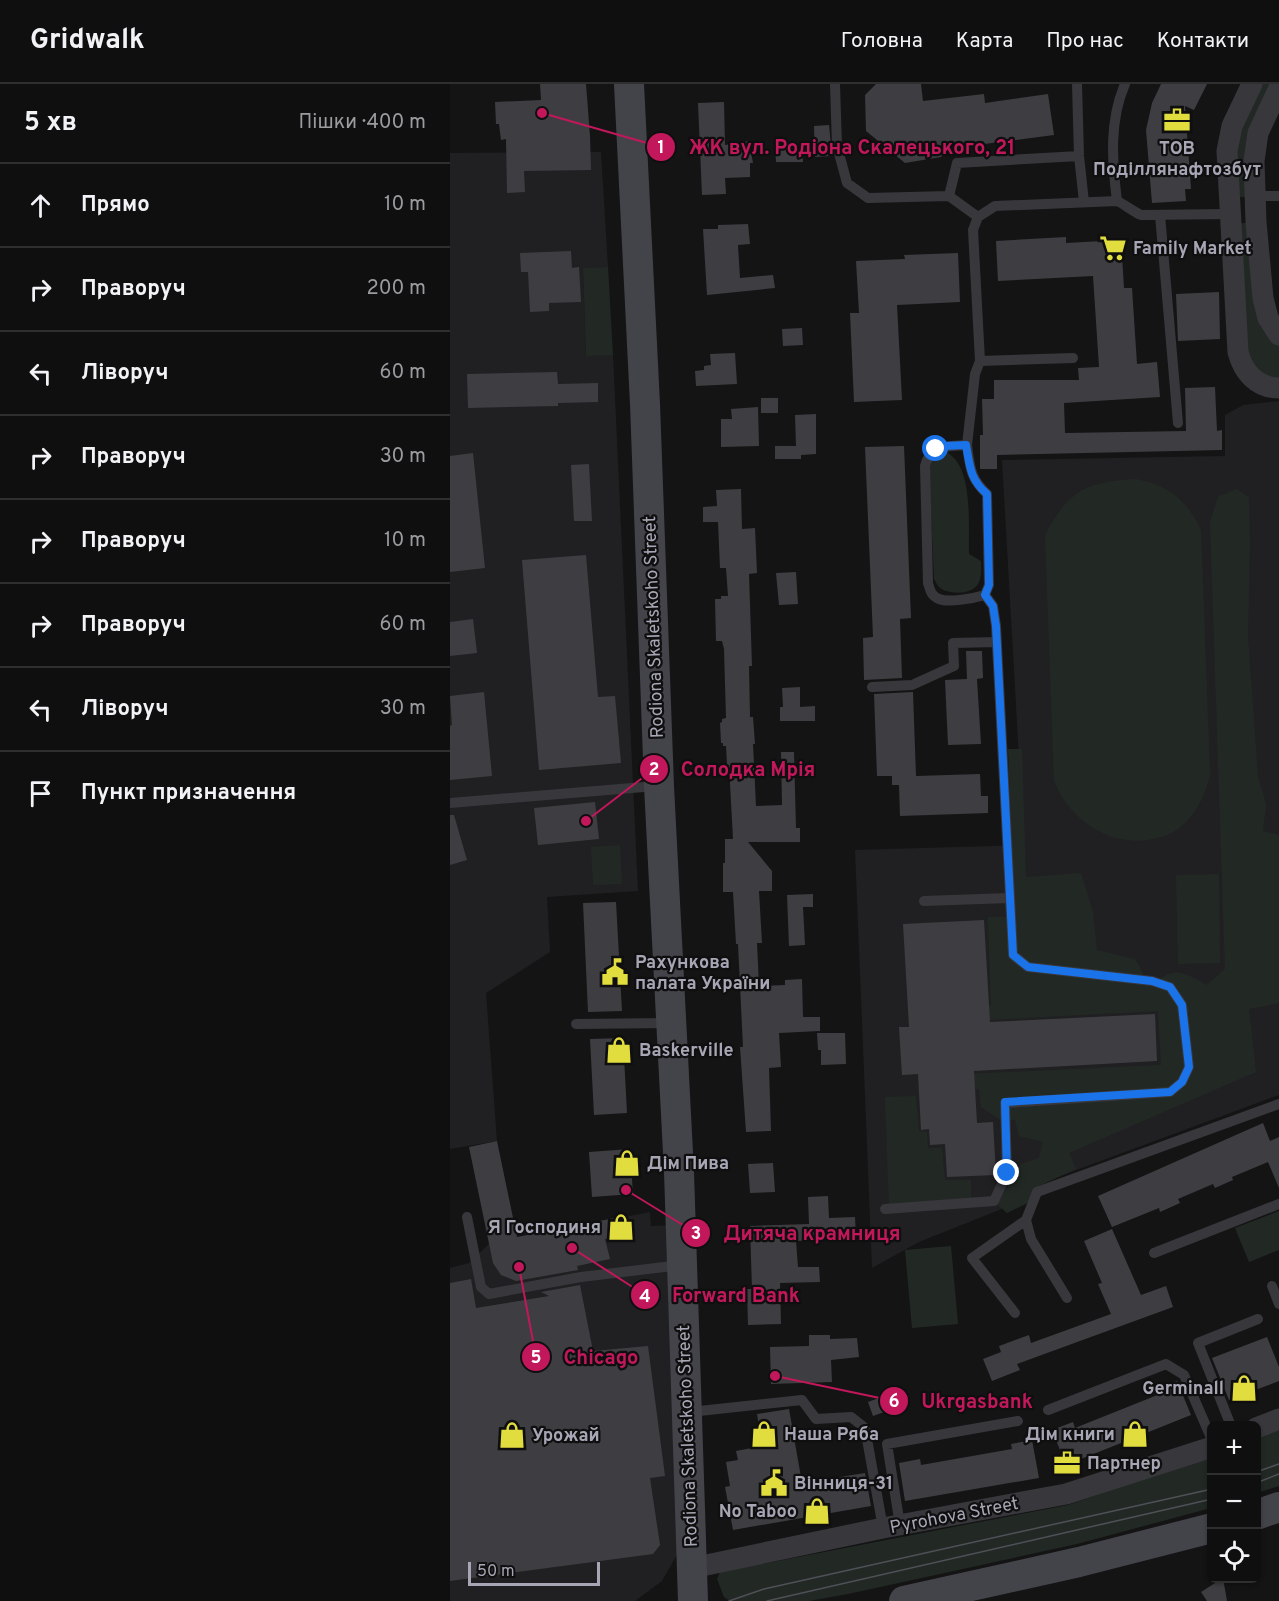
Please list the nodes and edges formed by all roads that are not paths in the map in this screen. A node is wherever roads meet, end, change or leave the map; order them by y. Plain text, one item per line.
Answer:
1 (629, 84) edge
2 (835, 84) edge
3 (1077, 84) edge
4 (1125, 84) edge
5 (1252, 84) edge
6 (1279, 88) edge
7 (1079, 156) junction
8 (948, 196) junction
9 (1279, 196) edge
10 (1117, 201) junction
11 (1084, 202) junction
12 (1255, 204) junction
13 (1231, 214) junction
14 (1160, 215) junction
15 (978, 217) junction
16 (1279, 335) edge
17 (1073, 358) dead end
18 (980, 361) junction
19 (1279, 388) edge
20 (1178, 423) dead end
21 (966, 445) junction
22 (985, 595) junction
23 (997, 642) junction
24 (872, 687) dead end
25 (659, 786) junction
26 (450, 803) edge
27 (1009, 898) junction
28 (924, 901) dead end
29 (672, 1023) junction
30 (576, 1024) dead end
31 (1279, 1104) edge
32 (1279, 1204) edge
33 (885, 1209) dead end
34 (467, 1217) dead end
35 (1026, 1220) junction
36 (1154, 1253) dead end
37 (681, 1265) junction
38 (1272, 1286) dead end
39 (1068, 1298) dead end
40 (1279, 1304) edge
41 (1015, 1313) dead end
42 (1258, 1319) dead end
43 (1048, 1410) dead end
44 (687, 1413) junction
45 (1279, 1419) edge
46 (1017, 1421) dead end
47 (1228, 1421) edge
48 (1261, 1426) edge
49 (1207, 1429) edge
50 (1207, 1449) edge
51 (1279, 1507) edge
52 (1261, 1514) edge
53 (1261, 1524) edge
54 (892, 1527) junction
55 (1208, 1529) edge
56 (1279, 1529) edge
57 (692, 1568) junction
58 (693, 1601) edge
59 (904, 1601) edge

1 - 25 main road, Rodiona Skaletskoho Street
2 - 8 lane
3 - 7 lane
4 - 10 lane
5 - 13 street
6 - 12 street
7 - 8 lane
7 - 11 lane
8 - 15 lane
9 - 12 lane
10 - 11 lane
10 - 14 lane
11 - 15 lane
12 - 13 street
12 - 16 street
13 - 14 lane
13 - 19 street
14 - 20 lane
15 - 18 lane
17 - 18 lane
18 - 21 lane
21 - 22 lane
21 - 22 lane
22 - 23 lane
23 - 24 lane
23 - 27 lane
25 - 26 lane
25 - 29 main road, Rodiona Skaletskoho Street
27 - 28 lane
27 - 33 lane
29 - 30 lane
29 - 37 main road, Rodiona Skaletskoho Street
31 - 35 lane
32 - 36 lane
34 - 37 lane
35 - 39 lane
35 - 41 lane
37 - 44 main road, Rodiona Skaletskoho Street
38 - 40 lane
42 - 47 lane
43 - 49 lane
44 - 54 lane
44 - 57 main road, Rodiona Skaletskoho Street
45 - 48 street
46 - 54 lane
50 - 54 street, Pyrohova Street
51 - 52 main road
53 - 56 main road
54 - 57 street, Pyrohova Street
55 - 59 main road
57 - 58 main road, Rodiona Skaletskoho Street

